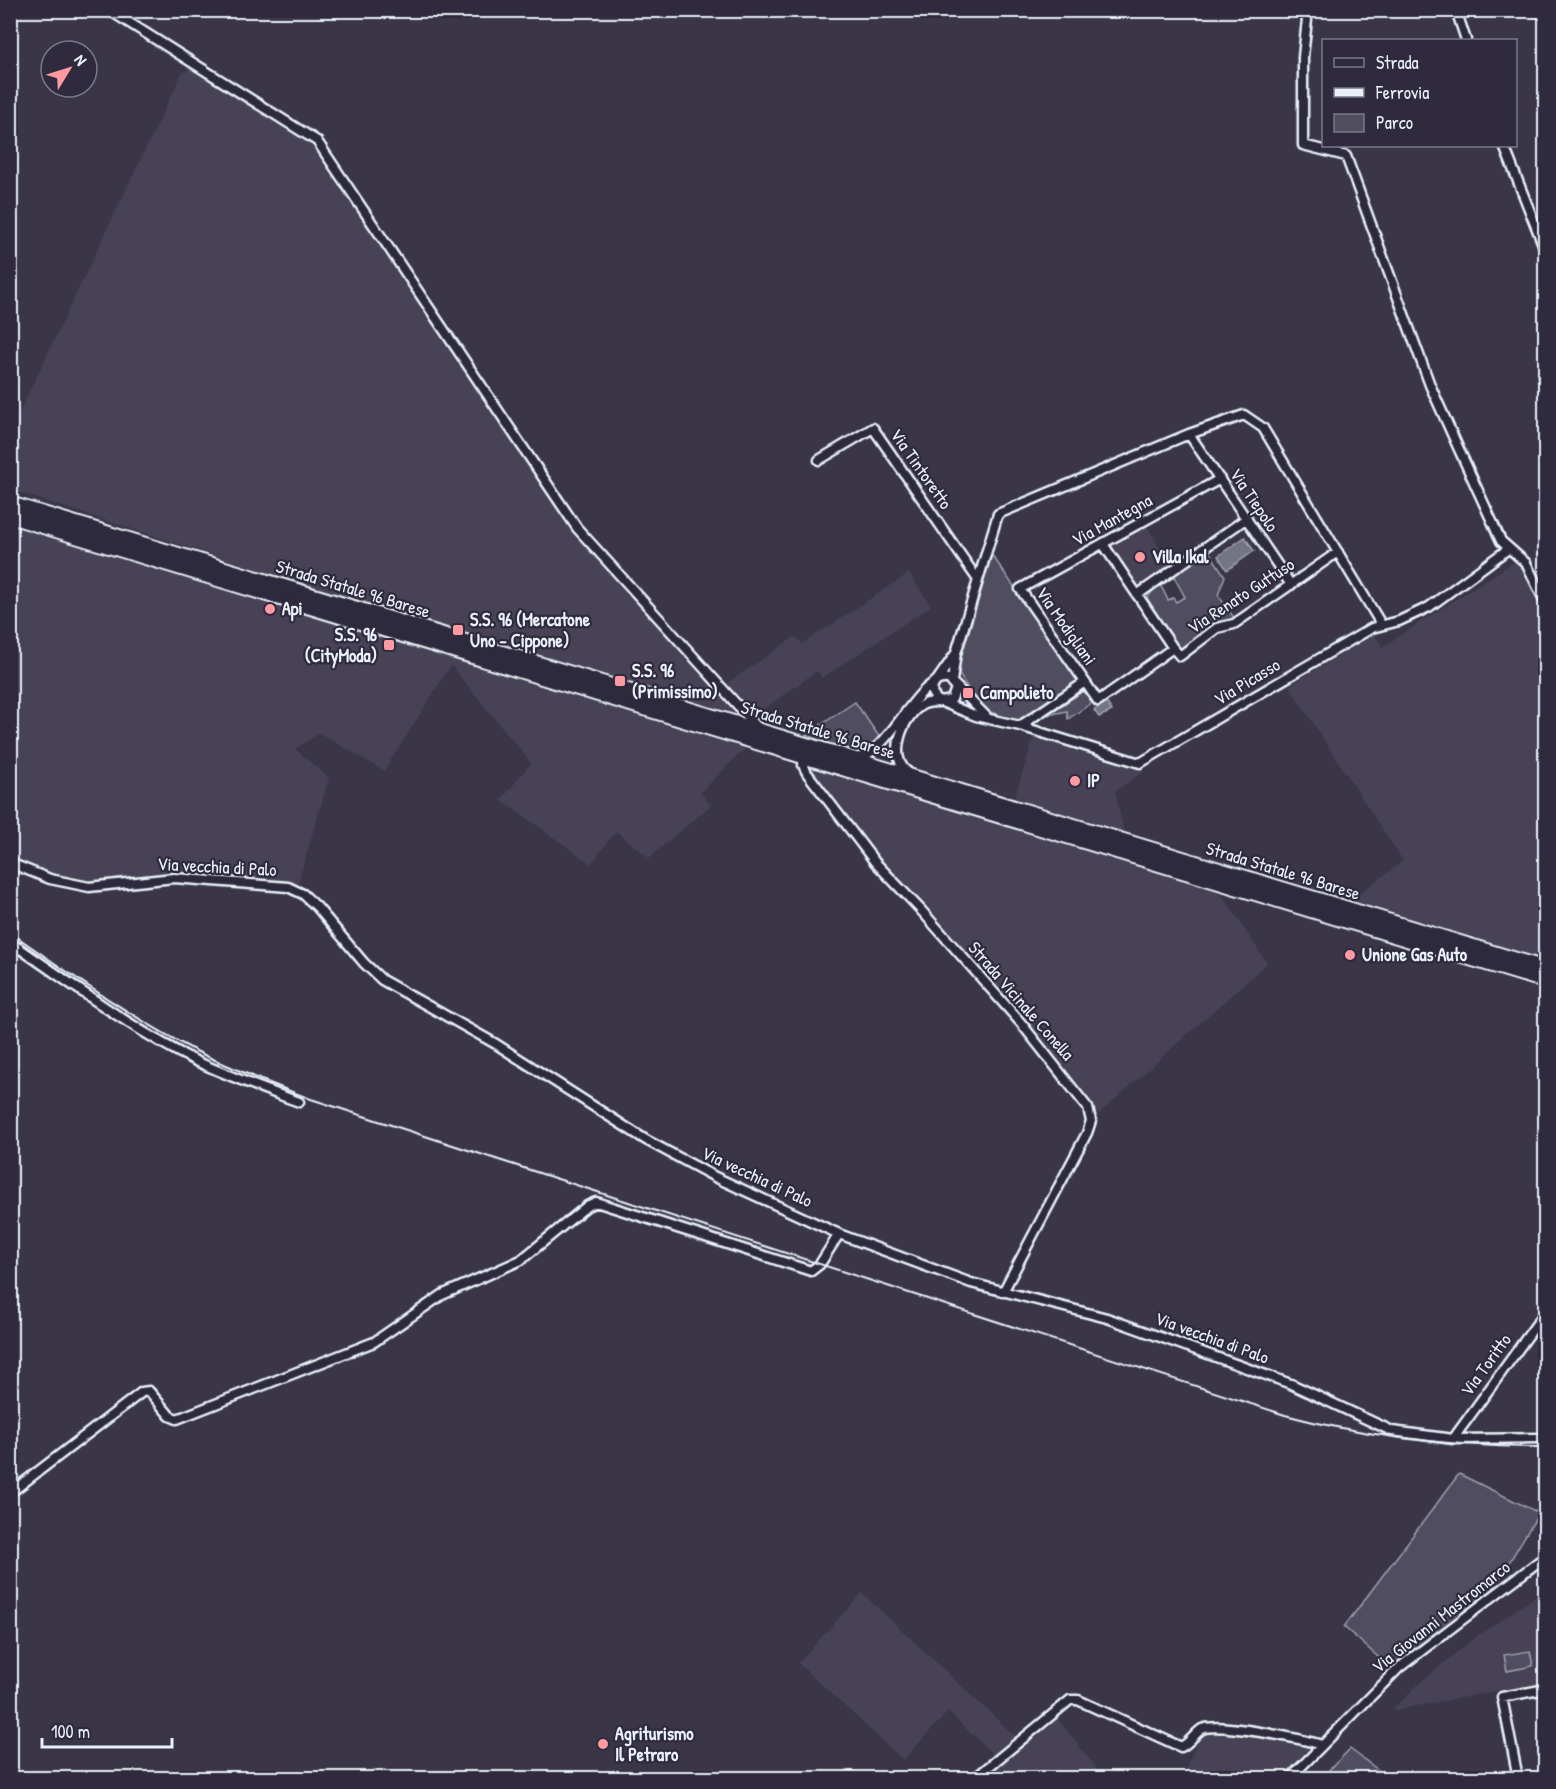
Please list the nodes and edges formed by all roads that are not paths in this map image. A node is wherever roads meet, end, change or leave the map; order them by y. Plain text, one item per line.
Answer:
1 (110, 10) edge
2 (1308, 10) edge
3 (1455, 10) edge
4 (1466, 39) edge
5 (1504, 147) edge
6 (1545, 252) edge
7 (1190, 434) junction
8 (819, 460) dead end
9 (1220, 479) junction
10 (10, 504) edge
11 (10, 516) edge
12 (1247, 518) junction
13 (1103, 544) junction
14 (1508, 549) junction
15 (1338, 552) junction
16 (978, 580) junction
17 (1291, 585) junction
18 (1020, 589) joint
19 (1137, 595) junction
20 (1545, 604) edge
21 (1381, 624) junction
22 (1173, 648) junction
23 (956, 653) junction
24 (935, 682) junction
25 (1085, 682) junction
26 (953, 683) junction
27 (940, 702) junction
28 (986, 717) junction
29 (1020, 726) junction
30 (762, 732) junction
31 (804, 757) junction
32 (846, 759) junction
33 (919, 780) junction
34 (10, 863) edge
35 (10, 942) edge
36 (1545, 969) edge
37 (1545, 981) edge
38 (299, 1102) dead end
39 (839, 1234) junction
40 (1003, 1292) junction
41 (1545, 1311) edge
42 (1453, 1438) junction
43 (1545, 1438) edge
44 (10, 1493) edge
45 (1543, 1559) edge
46 (1545, 1689) edge
47 (1322, 1745) junction
48 (975, 1779) edge
49 (1290, 1779) edge
50 (1518, 1779) edge

1 - 30 street
2 - 14 street
3 - 4 street
5 - 6 street
7 - 9 street, Via Tiepolo
7 - 15 street
7 - 16 street
8 - 16 street, Via Tintoretto
9 - 12 street, Via Tiepolo
9 - 13 street, Via Mantegna
10 - 30 main road, Strada Statale 96 Barese
11 - 31 main road, Strada Statale 96 Barese
12 - 17 street, Via Tiepolo
12 - 19 street
13 - 18 street, Via Mantegna
13 - 19 street
14 - 20 street
14 - 21 street, Via Picasso
15 - 17 street, Via Renato Guttuso
15 - 21 street
16 - 23 street
17 - 22 street, Via Renato Guttuso
18 - 25 street, Via Modigliani
19 - 22 street
21 - 29 street, Via Picasso
22 - 25 street, Via Renato Guttuso
23 - 24 street
23 - 26 street
24 - 26 street
24 - 27 street
24 - 32 street
25 - 29 street
26 - 27 street
26 - 28 street
27 - 28 street, Via Picasso
27 - 33 street
28 - 29 street, Via Picasso
30 - 32 main road, Strada Statale 96 Barese
31 - 37 main road, Strada Statale 96 Barese
31 - 40 street, Strada Vicinale Conella
32 - 33 main road, Strada Statale 96 Barese
33 - 36 main road, Strada Statale 96 Barese
34 - 39 street, Via vecchia di Palo
35 - 38 street
39 - 40 street, Via vecchia di Palo
39 - 44 street
40 - 42 street, Via vecchia di Palo
41 - 42 street, Via Toritto
42 - 43 street, Via vecchia di Palo
45 - 47 street, Via Giovanni Mastromarco
46 - 50 street
47 - 48 street
47 - 49 street, Via Giovanni Mastromarco

